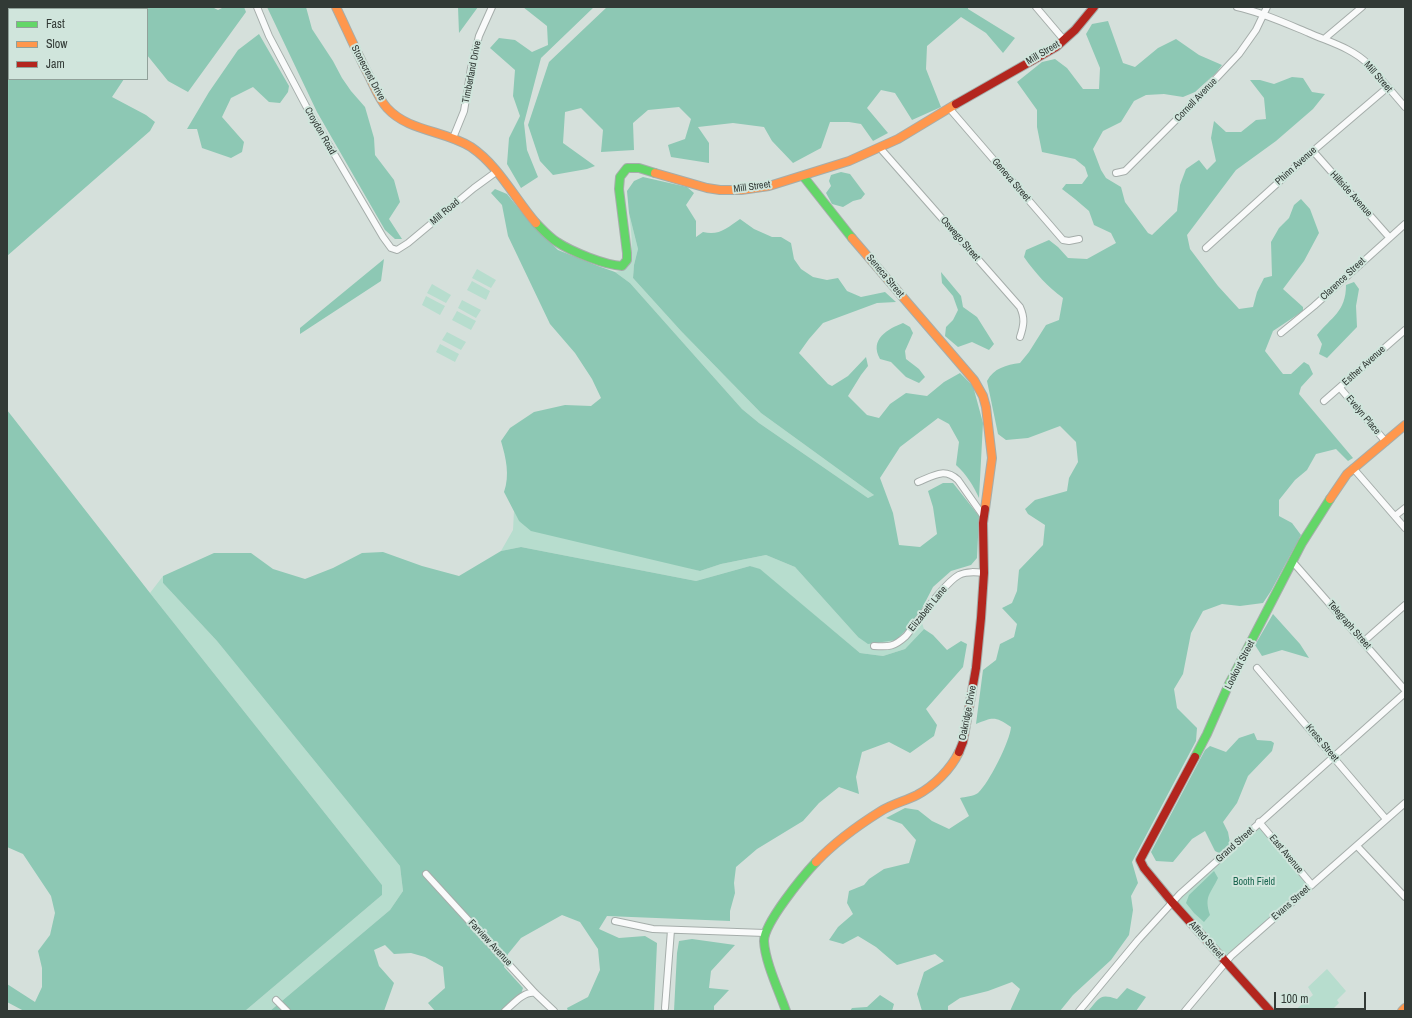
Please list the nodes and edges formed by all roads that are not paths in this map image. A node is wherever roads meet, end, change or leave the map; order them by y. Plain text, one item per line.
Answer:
1 (257, 7) edge
2 (336, 7) edge
3 (492, 7) edge
4 (1036, 7) edge
5 (1094, 7) edge
6 (1237, 7) edge
7 (1267, 7) edge
8 (1362, 7) edge
9 (1263, 15) junction
10 (1324, 39) junction
11 (1064, 40) junction
12 (1388, 87) junction
13 (1405, 107) edge
14 (949, 108) junction
15 (453, 138) junction
16 (880, 148) junction
17 (1313, 151) junction
18 (496, 172) junction
19 (1116, 173) dead end
20 (802, 176) junction
21 (1405, 224) edge
22 (1389, 237) junction
23 (1079, 239) dead end
24 (1206, 248) dead end
25 (393, 249) joint
26 (1405, 330) edge
27 (1281, 333) dead end
28 (1020, 337) dead end
29 (970, 375) joint
30 (1340, 388) junction
31 (1324, 402) dead end
32 (1405, 425) edge
33 (1386, 442) junction
34 (1353, 468) junction
35 (918, 482) dead end
36 (1405, 508) edge
37 (1395, 516) junction
38 (984, 517) junction
39 (1405, 528) edge
40 (1292, 561) junction
41 (984, 573) junction
42 (1405, 605) edge
43 (1363, 642) junction
44 (874, 646) dead end
45 (1257, 668) dead end
46 (1405, 690) edge
47 (1405, 693) edge
48 (1333, 757) junction
49 (1405, 803) edge
50 (1386, 819) junction
51 (1259, 822) junction
52 (1357, 846) junction
53 (1144, 868) joint
54 (426, 874) dead end
55 (1312, 885) junction
56 (1405, 897) edge
57 (1172, 902) junction
58 (615, 921) dead end
59 (671, 930) junction
60 (765, 933) junction
61 (1226, 962) junction
62 (535, 992) junction
63 (276, 1000) dead end
64 (665, 1008) dead end
65 (1405, 1008) edge
66 (287, 1011) edge
67 (505, 1011) edge
68 (554, 1011) edge
69 (786, 1011) edge
70 (1079, 1011) edge
71 (1185, 1011) edge
72 (1270, 1011) edge
73 (1402, 1011) edge

1 - 25 street, Croydon Road
2 - 15 street, Stonecrest Drive
3 - 15 street, Timberland Drive
4 - 11 street
5 - 11 street, Mill Street
6 - 9 street, Mill Street
7 - 9 street, Cornell Avenue
8 - 10 street
9 - 10 street, Mill Street
9 - 19 street, Cornell Avenue
10 - 12 street, Mill Street
11 - 14 street, Mill Street
12 - 13 street, Mill Street
12 - 17 street, Phinn Avenue
14 - 16 street, Mill Street
14 - 23 street, Geneva Street
15 - 18 street, Stonecrest Drive
16 - 20 street, Mill Street
16 - 28 street, Oswego Street
17 - 22 street, Hillside Avenue
17 - 24 street, Phinn Avenue
18 - 20 street, Mill Street
18 - 25 street, Mill Road
20 - 29 street, Seneca Street
21 - 22 street, Clarence Street
22 - 27 street, Clarence Street
26 - 30 street, Esther Avenue
29 - 38 street, Oakridge Drive
30 - 31 street, Esther Avenue
30 - 33 street, Evelyn Place
32 - 33 street, Lookout Street
33 - 34 street, Lookout Street
34 - 37 street
34 - 40 street, Lookout Street
35 - 38 street
36 - 37 street
37 - 39 street
38 - 41 street, Oakridge Drive
40 - 43 street, Telegraph Street
40 - 53 street, Lookout Street
41 - 44 street, Elizabeth Lane
41 - 60 street, Oakridge Drive
42 - 43 street
43 - 46 street, Telegraph Street
45 - 48 street, Kress Street
47 - 48 street, Grand Street
48 - 50 street, Kress Street
48 - 51 street, Grand Street
49 - 50 street, Evans Street
50 - 52 street, Evans Street
51 - 55 street, East Avenue
51 - 57 street, Grand Street
52 - 55 street, Evans Street
52 - 56 street
53 - 57 street, Alfred Street
54 - 62 street, Farview Avenue
55 - 61 street, Evans Street
57 - 61 street, Alfred Street
57 - 70 street, Grand Street
58 - 59 street
59 - 60 street
59 - 64 street
60 - 69 street
61 - 71 street, Evans Street
61 - 72 street, Alfred Street
62 - 67 street
62 - 68 street, Farview Avenue
63 - 66 street
65 - 73 street

